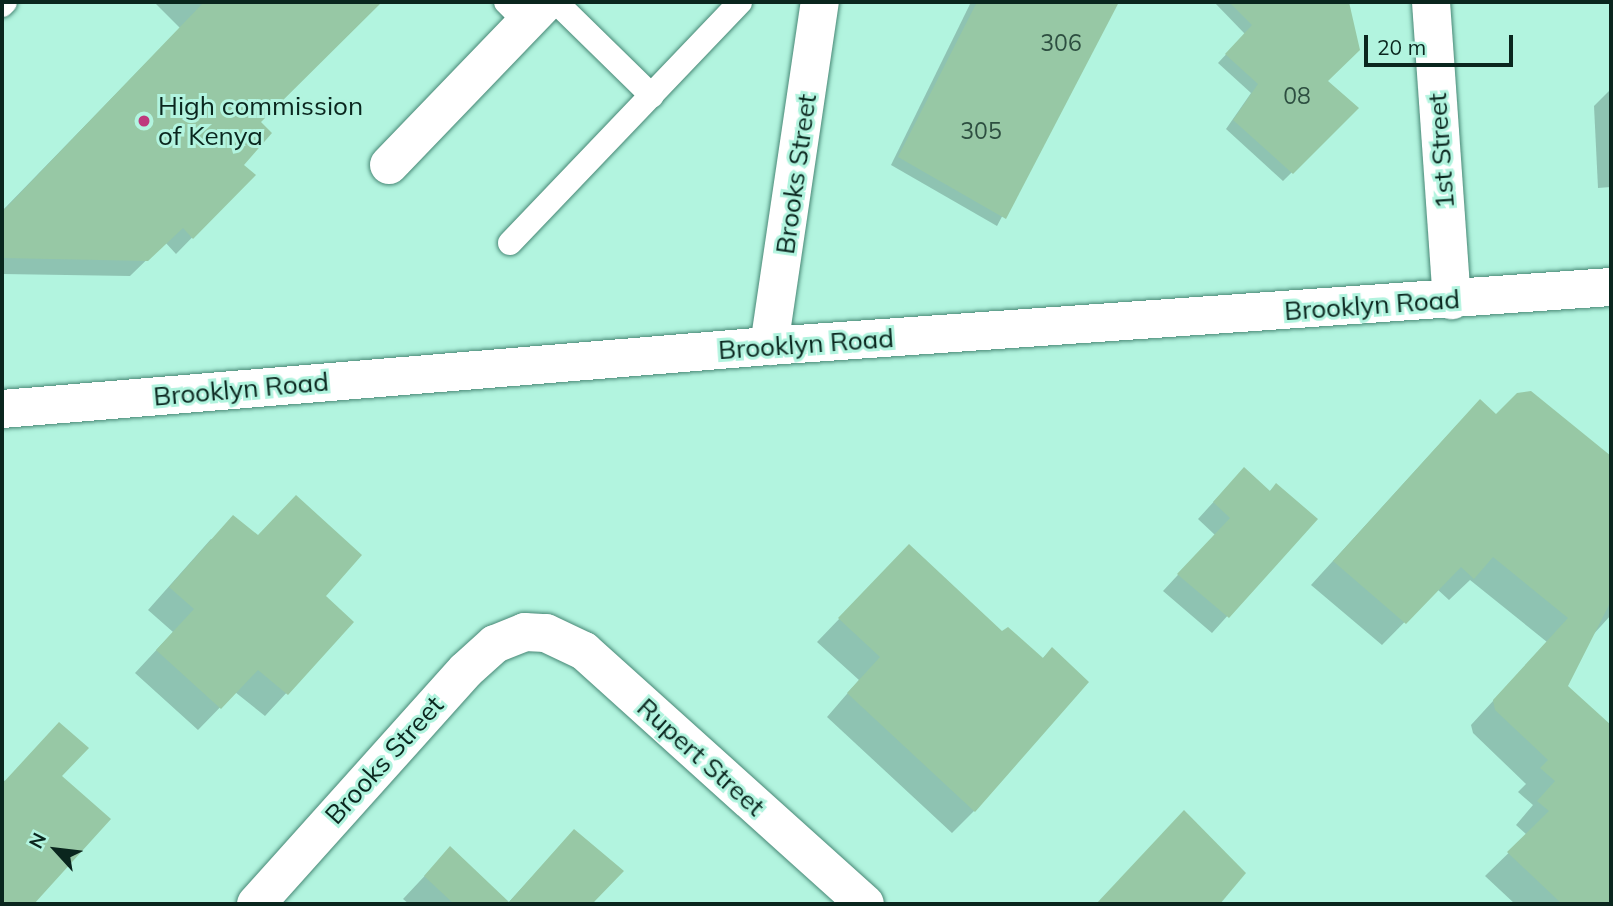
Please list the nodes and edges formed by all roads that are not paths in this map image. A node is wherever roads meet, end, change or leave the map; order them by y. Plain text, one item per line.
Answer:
1 (740, 2) edge
2 (820, 2) edge
3 (1431, 2) edge
4 (533, 7) edge
5 (652, 96) junction
6 (389, 166) dead end
7 (509, 243) dead end
8 (1611, 287) edge
9 (1452, 300) junction
10 (769, 346) junction
11 (2, 409) edge
12 (525, 632) joint
13 (256, 904) edge
14 (865, 904) edge

1 - 5 lane
2 - 10 street, Brooks Street
3 - 9 street, 1st Street
4 - 5 lane
4 - 6 street
5 - 7 lane
8 - 9 street, Brooklyn Road
9 - 10 street, Brooklyn Road
10 - 11 street, Brooklyn Road
12 - 13 street, Brooks Street
12 - 14 street, Rupert Street

